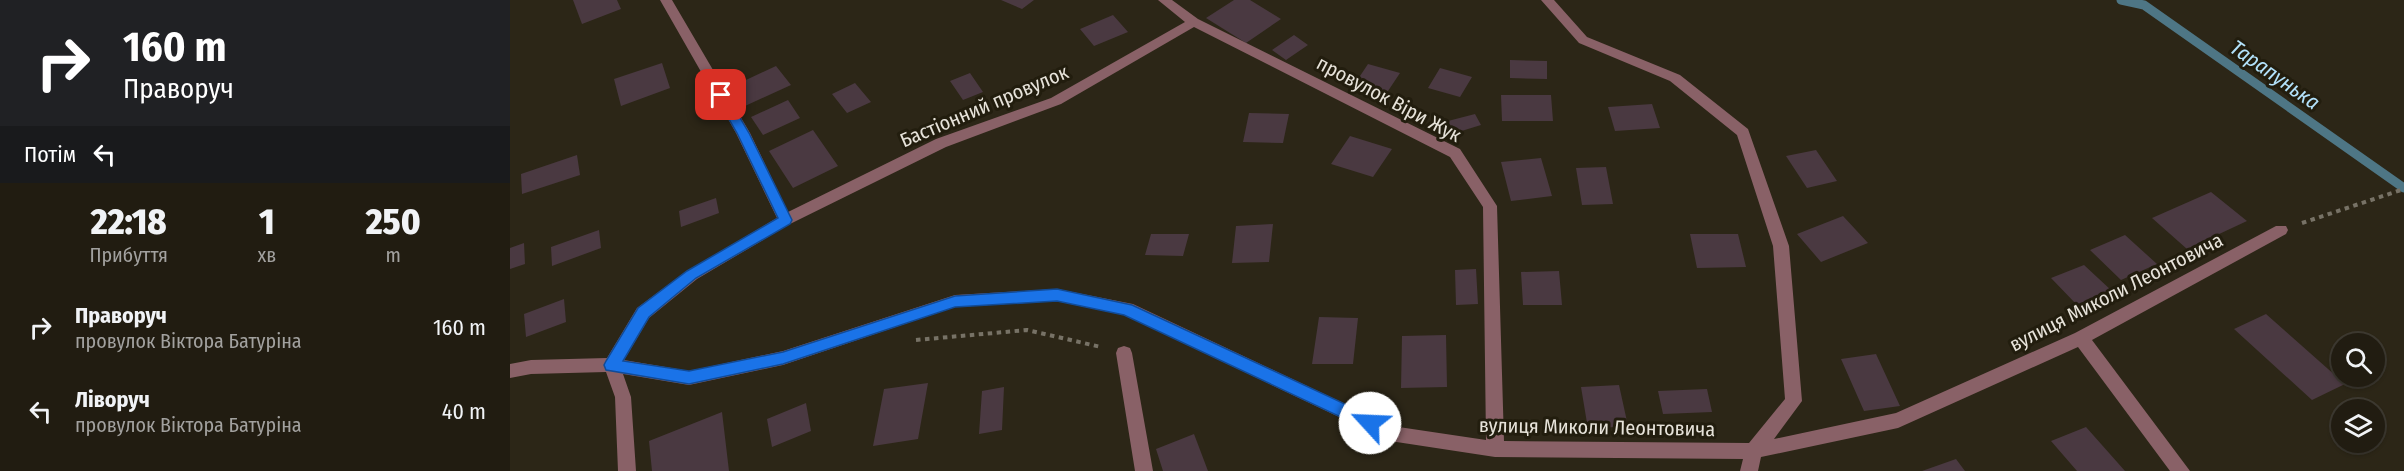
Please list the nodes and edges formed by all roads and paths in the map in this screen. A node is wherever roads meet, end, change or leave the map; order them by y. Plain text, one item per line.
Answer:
1 (666, 0) edge
2 (1164, 0) edge
3 (1547, 0) edge
4 (1194, 22) junction
5 (2404, 189) edge
6 (785, 220) junction
7 (2281, 230) joint
8 (2081, 338) junction
9 (914, 340) dead end
10 (1124, 353) joint
11 (612, 365) junction
12 (510, 371) edge
13 (1495, 449) junction
14 (1753, 451) junction
15 (627, 471) edge
16 (1144, 471) edge
17 (1749, 471) edge
18 (2181, 471) edge

1 - 6 street
2 - 4 street, провулок Віри Жук
3 - 14 street
4 - 6 street, Бастіонний провулок
4 - 13 street, провулок Віри Жук
5 - 7 path
6 - 11 street, Бастіонний провулок
7 - 8 street, вулиця Миколи Леонтовича
8 - 14 street, вулиця Миколи Леонтовича
8 - 18 street
9 - 10 path
10 - 16 street
11 - 12 street, вулиця Миколи Леонтовича
11 - 13 street, вулиця Миколи Леонтовича
11 - 15 street
13 - 14 street, вулиця Миколи Леонтовича
14 - 17 street

